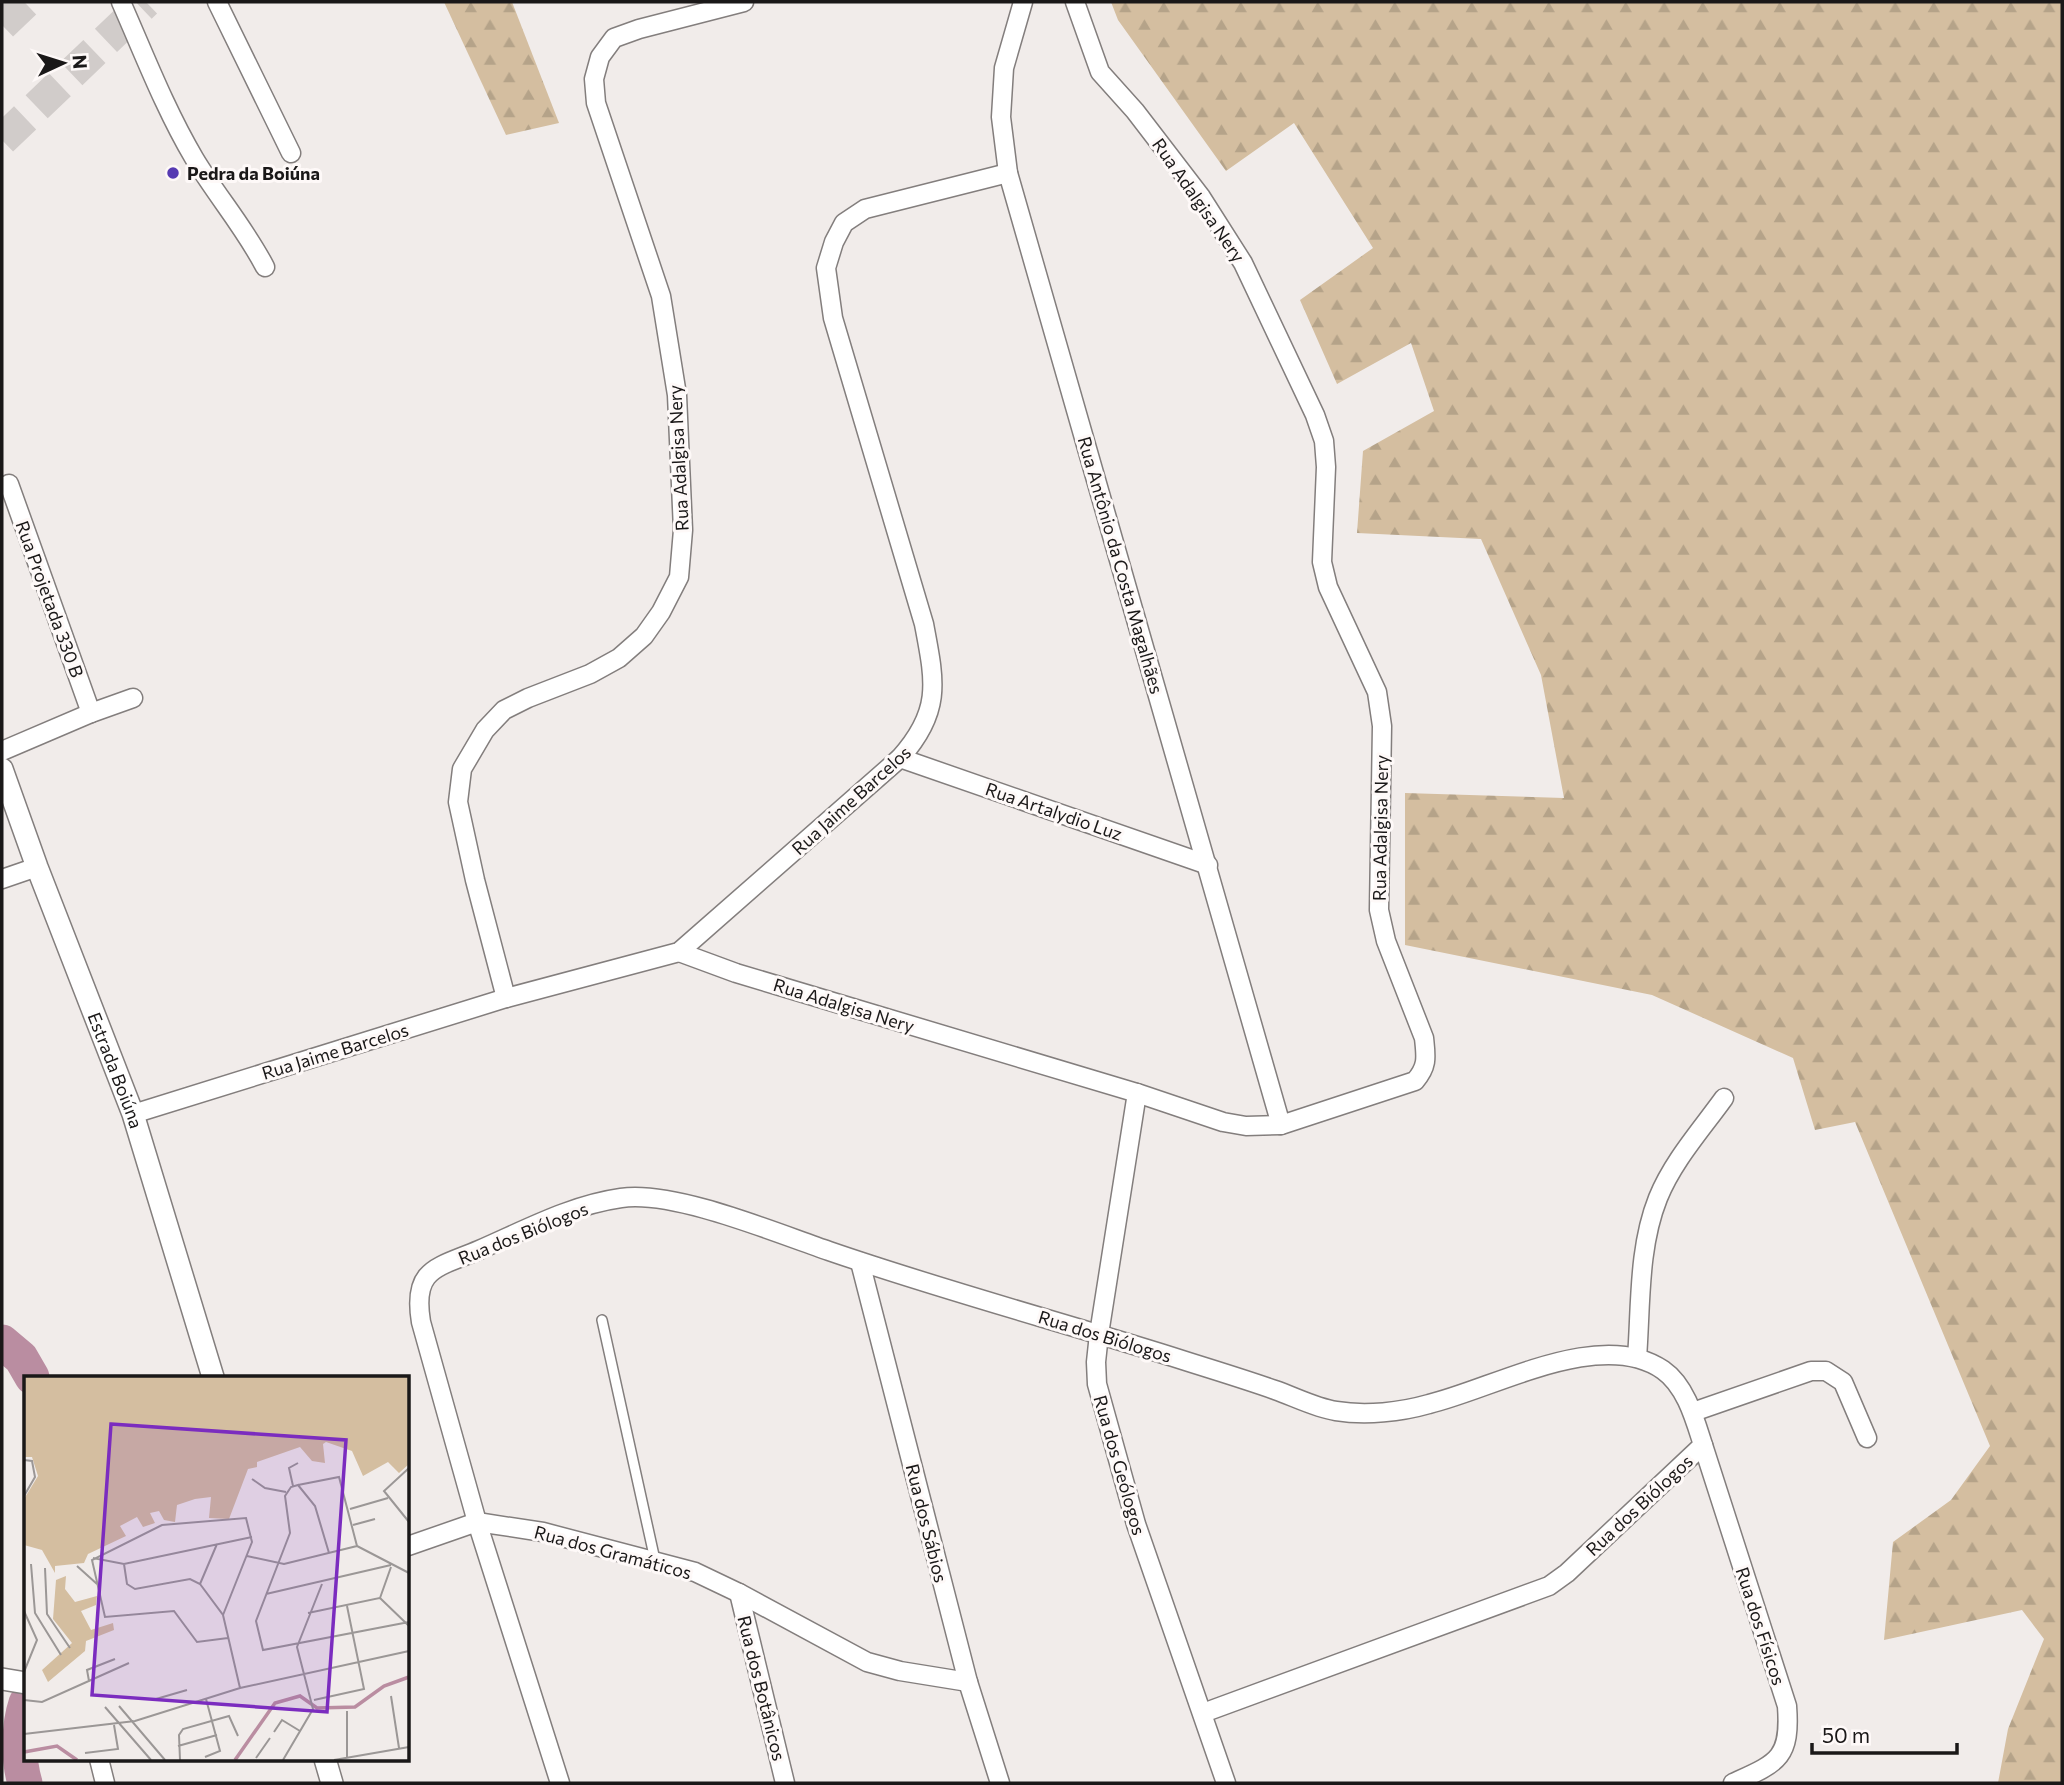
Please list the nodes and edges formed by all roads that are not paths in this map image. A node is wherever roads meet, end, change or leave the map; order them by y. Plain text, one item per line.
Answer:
1 (121, 2) edge
2 (217, 2) edge
3 (744, 2) edge
4 (1023, 2) edge
5 (1075, 2) edge
6 (291, 153) dead end
7 (1007, 173) junction
8 (265, 267) dead end
9 (9, 484) dead end
10 (133, 698) dead end
11 (91, 713) junction
12 (2, 751) edge
13 (901, 758) junction
14 (2, 769) edge
15 (1208, 865) junction
16 (37, 867) junction
17 (2, 879) edge
18 (679, 952) junction
19 (506, 998) junction
20 (1137, 1093) junction
21 (1724, 1098) dead end
22 (133, 1114) junction
23 (1281, 1125) junction
24 (860, 1262) junction
25 (602, 1320) dead end
26 (1099, 1334) junction
27 (1637, 1358) junction
28 (213, 1376) edge
29 (1693, 1412) junction
30 (1867, 1438) dead end
31 (1703, 1445) junction
32 (477, 1522) junction
33 (410, 1545) edge
34 (655, 1562) junction
35 (739, 1593) junction
36 (2, 1679) edge
37 (968, 1682) junction
38 (24, 1683) edge
39 (1203, 1713) junction
40 (99, 1760) edge
41 (325, 1760) edge
42 (105, 1783) edge
43 (332, 1783) edge
44 (560, 1783) edge
45 (785, 1783) edge
46 (1000, 1783) edge
47 (1226, 1783) edge
48 (1734, 1783) edge

1 - 8 street
2 - 6 street
3 - 19 street, Rua Adalgisa Nery
4 - 7 street, Rua Antônio da Costa Magalhães
5 - 23 street, Rua Adalgisa Nery
7 - 13 street, Rua Jaime Barcelos
7 - 15 street, Rua Antônio da Costa Magalhães
9 - 11 street, Rua Projetada 330 B
10 - 11 street
11 - 12 street
13 - 15 street, Rua Artalydio Luz
13 - 18 street, Rua Jaime Barcelos
14 - 16 street, Estrada Boiúna
15 - 23 street, Rua Antônio da Costa Magalhães
16 - 17 street
16 - 22 street, Estrada Boiúna
18 - 19 street, Rua Jaime Barcelos
18 - 20 street, Rua Adalgisa Nery
19 - 22 street, Rua Jaime Barcelos
20 - 23 street, Rua Adalgisa Nery
20 - 26 street, Rua dos Geólogos
21 - 27 street
22 - 28 street, Estrada Boiúna
24 - 26 street, Rua dos Biólogos
24 - 32 street, Rua dos Biólogos
24 - 37 street, Rua dos Sábios
25 - 34 lane
26 - 27 street, Rua dos Biólogos
26 - 39 street, Rua dos Geólogos
27 - 29 street, Rua dos Biólogos
29 - 30 street
29 - 31 street, Rua dos Biólogos
31 - 39 street, Rua dos Biólogos
31 - 48 street, Rua dos Físicos
32 - 33 street, Rua dos Gramáticos
32 - 34 street, Rua dos Gramáticos
32 - 44 street, Rua dos Biólogos
34 - 35 street, Rua dos Gramáticos
35 - 37 street, Rua dos Gramáticos
35 - 45 street, Rua dos Botânicos
36 - 38 street
37 - 46 street, Rua dos Sábios
39 - 47 street, Rua dos Geólogos
40 - 42 street
41 - 43 street

